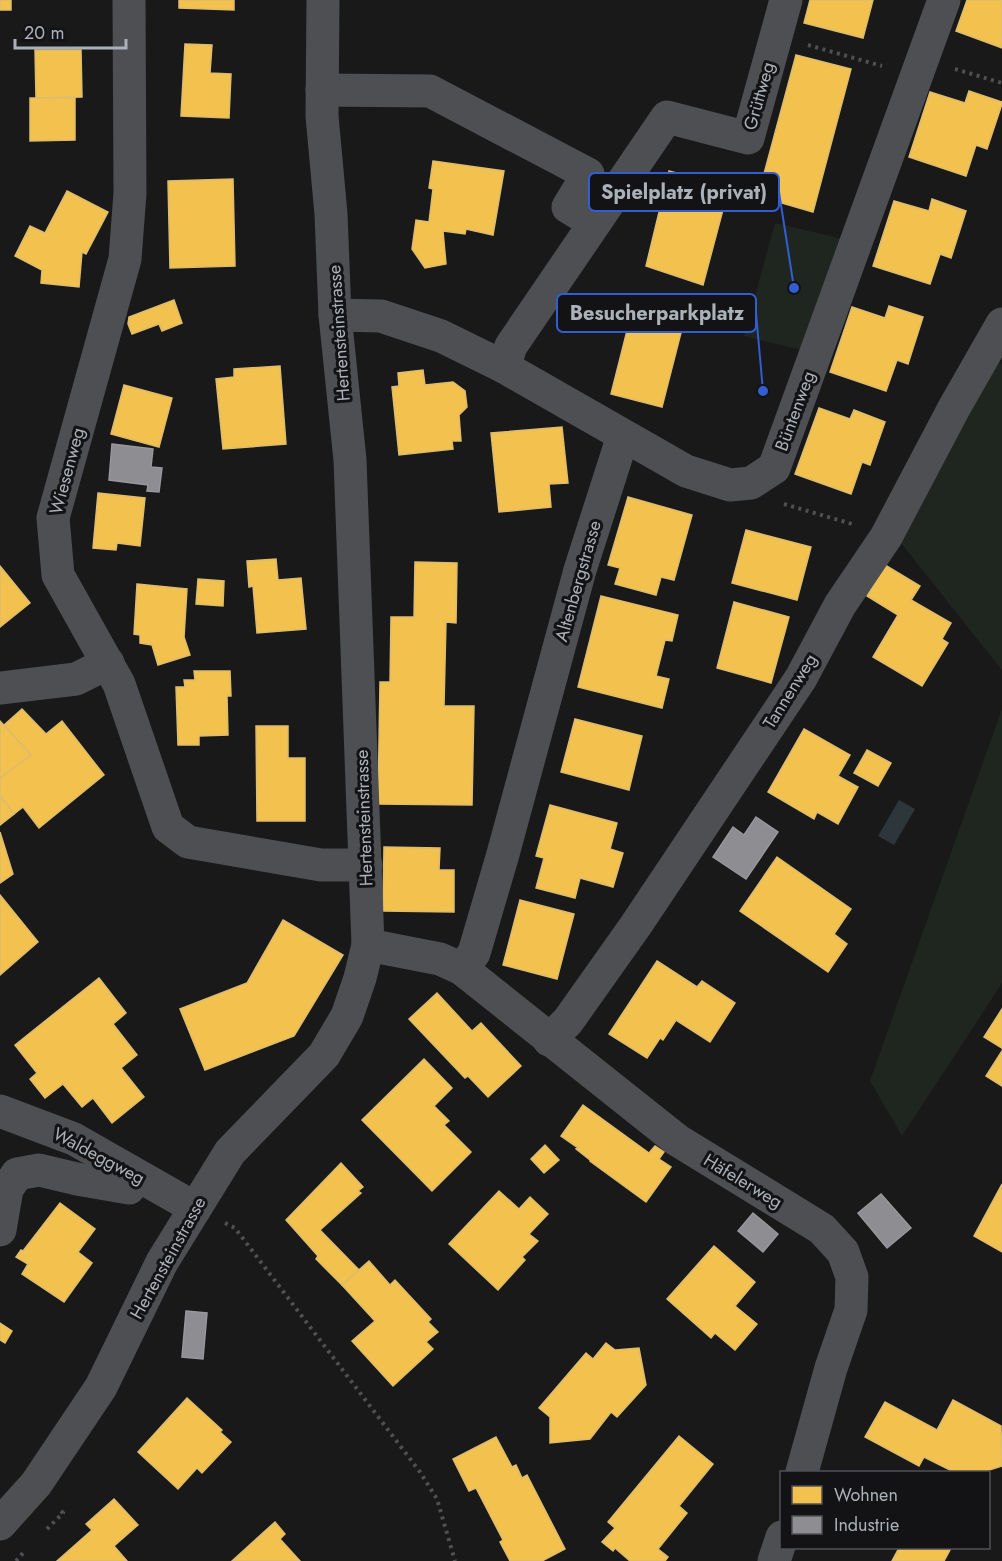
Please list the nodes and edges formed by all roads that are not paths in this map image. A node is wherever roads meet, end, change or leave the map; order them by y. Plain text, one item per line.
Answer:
1 (129, 0) edge
2 (323, 0) edge
3 (786, 0) edge
4 (944, 0) edge
5 (322, 90) junction
6 (594, 223) junction
7 (335, 315) junction
8 (1002, 324) edge
9 (504, 367) junction
10 (623, 436) junction
11 (108, 663) junction
12 (0, 688) edge
13 (366, 865) junction
14 (368, 945) junction
15 (462, 969) junction
16 (549, 1040) junction
17 (0, 1111) edge
18 (138, 1177) junction
19 (195, 1208) junction
20 (0, 1230) edge
21 (803, 1471) edge
22 (0, 1524) edge
23 (780, 1543) edge
24 (774, 1561) edge

1 - 11 street, Wiesenweg
2 - 5 street, Hertensteinstrasse
3 - 6 street, Grüttweg
4 - 10 street, Büntenweg
5 - 6 street
5 - 7 street, Hertensteinstrasse
6 - 9 street, Grüttweg
7 - 9 street
7 - 13 street, Hertensteinstrasse
8 - 16 street, Tannenweg
9 - 10 street
10 - 15 street, Altenbergstrasse
11 - 12 street
11 - 13 street, Wiesenweg
13 - 14 street, Hertensteinstrasse
14 - 15 street, Häfelerweg
14 - 19 street, Hertensteinstrasse
15 - 16 street, Häfelerweg
16 - 21 street, Häfelerweg
17 - 18 street, Waldeggweg
18 - 19 street, Waldeggweg
18 - 20 street
19 - 22 street, Hertensteinstrasse
23 - 24 street

